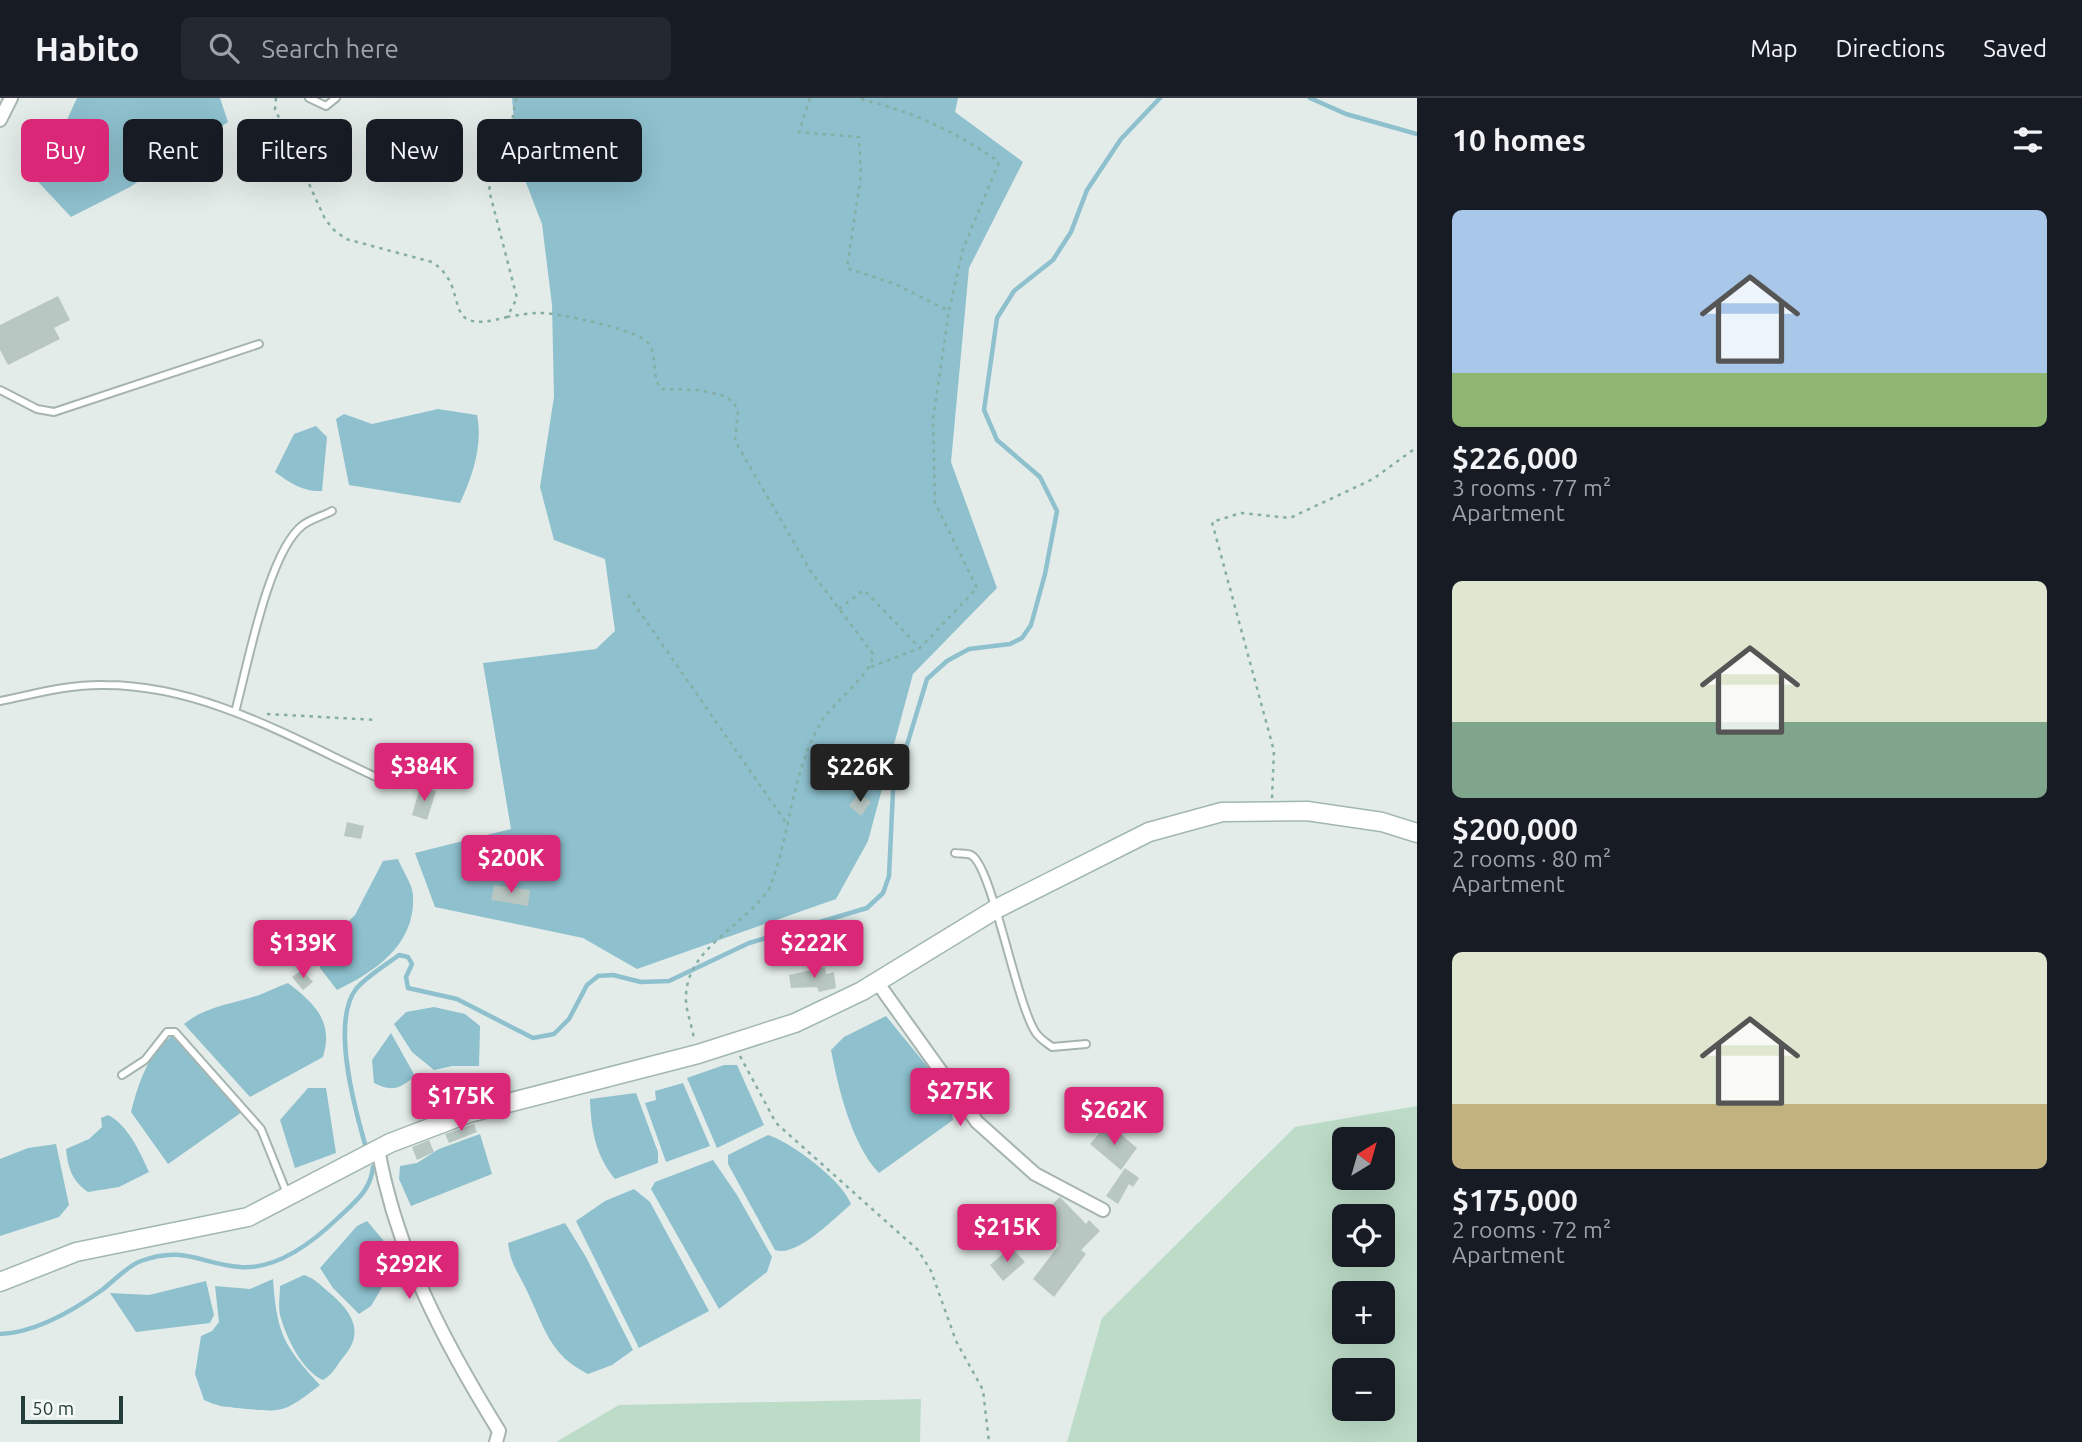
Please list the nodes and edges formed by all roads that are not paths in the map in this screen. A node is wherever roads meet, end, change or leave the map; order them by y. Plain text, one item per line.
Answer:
1 (11, 98) edge
2 (309, 98) edge
3 (336, 98) edge
4 (0, 120) edge
5 (259, 344) dead end
6 (0, 390) edge
7 (332, 511) dead end
8 (0, 701) edge
9 (235, 712) junction
10 (408, 783) dead end
11 (1417, 833) edge
12 (955, 853) dead end
13 (996, 909) junction
14 (877, 982) junction
15 (1086, 1044) dead end
16 (122, 1075) dead end
17 (378, 1149) junction
18 (288, 1197) junction
19 (1103, 1210) dead end
20 (0, 1282) edge
21 (496, 1442) edge

1 - 4 street
2 - 3 lane
5 - 6 lane
7 - 9 lane
8 - 9 lane
9 - 10 lane
11 - 13 street
12 - 13 lane
13 - 14 street
13 - 15 lane
14 - 17 street
14 - 19 street
16 - 18 lane
17 - 18 street
17 - 21 street
18 - 20 street

